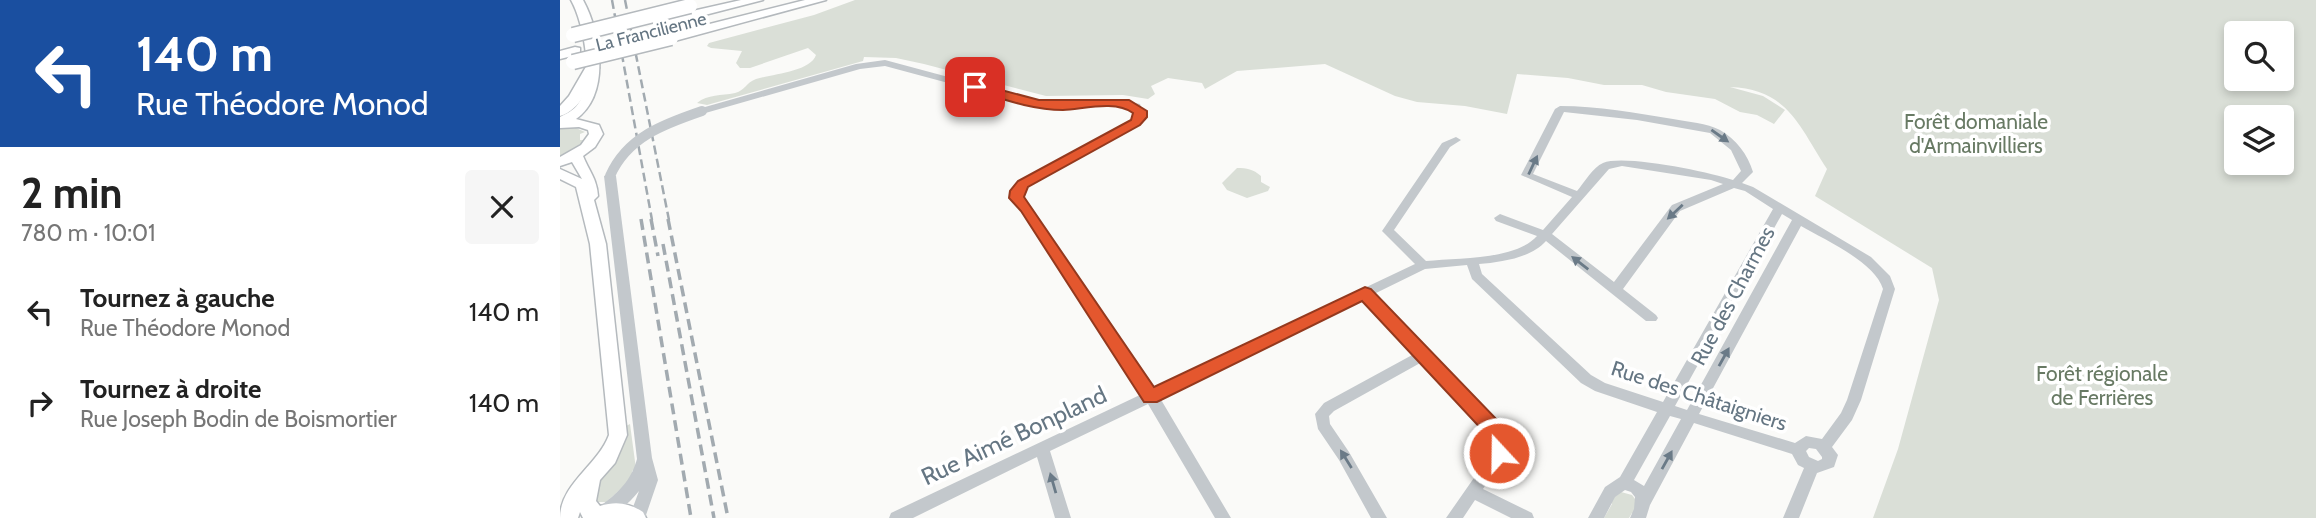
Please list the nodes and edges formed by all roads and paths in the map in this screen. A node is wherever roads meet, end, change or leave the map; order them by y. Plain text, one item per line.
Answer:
1 (577, 0) edge
2 (716, 0) edge
3 (757, 0) edge
4 (782, 0) edge
5 (820, 0) edge
6 (666, 30) junction
7 (568, 49) edge
8 (560, 55) edge
9 (592, 68) junction
10 (560, 112) edge
11 (560, 123) edge
12 (590, 125) junction
13 (1456, 140) dead end
14 (576, 155) junction
15 (560, 162) edge
16 (560, 173) edge
17 (1736, 183) junction
18 (1579, 196) junction
19 (1780, 206) junction
20 (591, 212) junction
21 (1500, 218) dead end
22 (1799, 219) junction
23 (1546, 235) junction
24 (1472, 261) junction
25 (1423, 265) junction
26 (1615, 290) junction
27 (1365, 293) junction
28 (1651, 318) dead end
29 (1423, 355) junction
30 (1151, 397) junction
31 (1666, 409) junction
32 (1691, 417) junction
33 (1824, 447) junction
34 (1042, 448) junction
35 (1798, 450) junction
36 (644, 458) junction
37 (1812, 466) junction
38 (596, 472) junction
39 (1625, 484) junction
40 (1473, 491) junction
41 (1640, 511) edge
42 (597, 516) edge
43 (568, 518) edge
44 (637, 518) edge
45 (897, 518) edge
46 (1063, 518) edge
47 (1223, 518) edge
48 (1379, 518) edge
49 (1454, 518) edge
50 (1526, 518) edge
51 (1596, 518) edge
52 (1791, 518) edge

1 - 9 main road
2 - 7 highway, bridge
3 - 6 highway, La Francilienne
4 - 6 highway, La Francilienne
5 - 6 highway
6 - 7 highway, bridge
7 - 8 highway, La Francilienne
9 - 10 highway
9 - 11 main road
9 - 12 main road
11 - 12 main road
12 - 14 main road
13 - 25 street
14 - 15 main road
14 - 20 main road
16 - 20 main road
17 - 18 street
18 -> 17 street
17 - 19 street
17 -> 26 street
18 - 23 street
19 - 22 street
19 - 31 street, Rue des Charmes
20 - 38 main road
21 - 23 street
32 -> 22 street, Rue des Charmes
22 - 33 street
23 - 24 street
26 -> 23 street
24 - 25 street, Rue Aimé Bonpland
24 - 31 street, Rue des Châtaigniers
25 - 27 street, Rue Aimé Bonpland
26 - 28 street
27 - 29 street
27 - 30 street, Rue Aimé Bonpland
29 - 40 street
48 -> 29 street
30 - 34 street, Rue Aimé Bonpland
30 - 36 street, bridge
30 - 47 street
31 - 32 street, Rue des Châtaigniers
31 - 39 street, Rue des Charmes
32 - 35 street, Rue des Châtaigniers
41 -> 32 street, Rue des Charmes
33 - 35 street
33 - 37 street
34 - 45 street, Rue Aimé Bonpland
46 -> 34 street
35 - 37 street
36 - 42 street
36 - 44 street
37 - 52 street
38 - 42 main road
38 - 43 main road
39 - 41 street, Rue des Charmes
39 - 51 street, Rue des Charmes
40 - 49 street
40 - 50 street
42 - 44 main road

